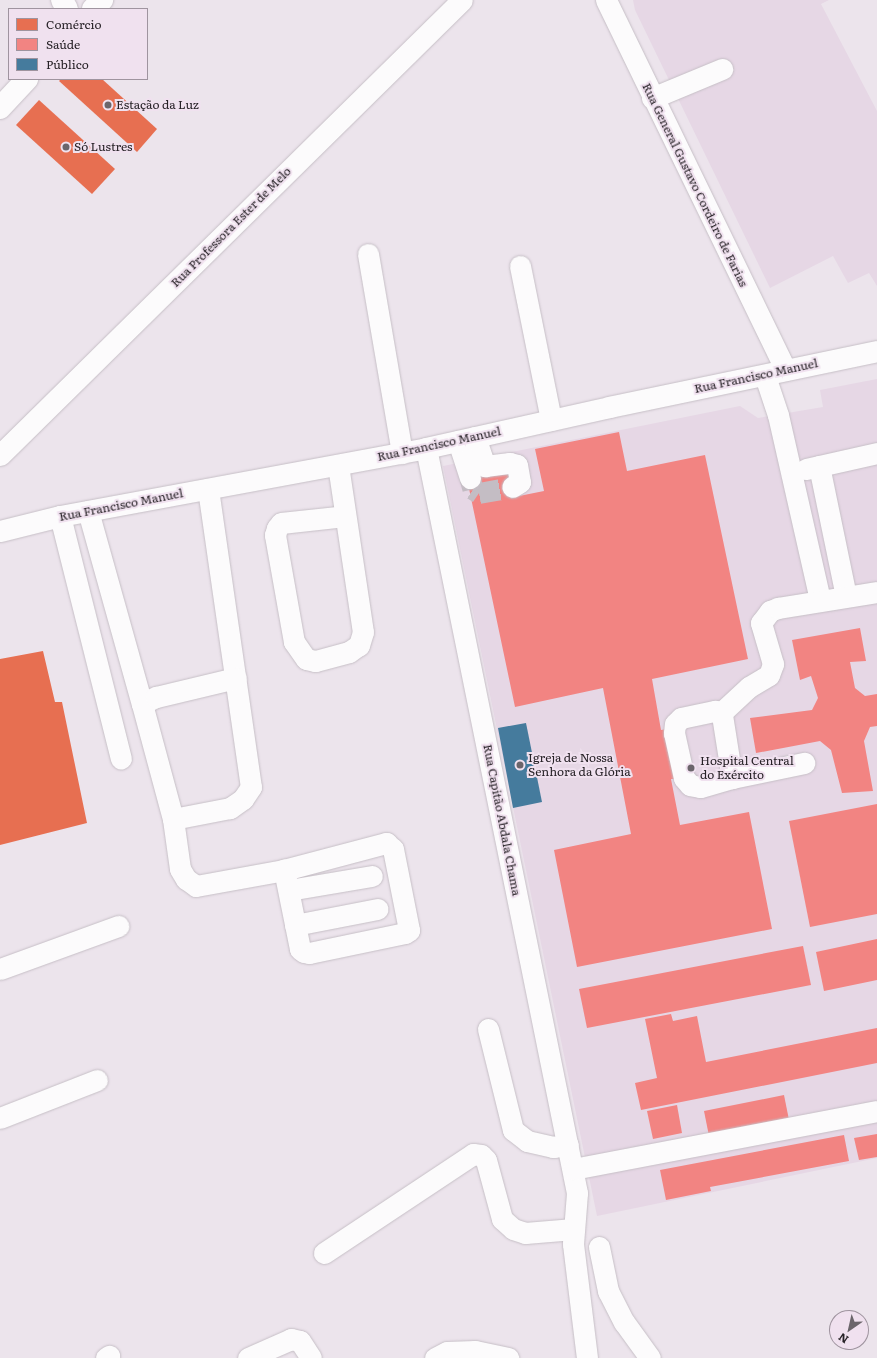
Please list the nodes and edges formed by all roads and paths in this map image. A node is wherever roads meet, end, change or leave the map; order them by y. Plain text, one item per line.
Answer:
1 (102, 0) edge
2 (462, 0) edge
3 (606, 0) edge
4 (94, 8) edge
5 (722, 69) dead end
6 (26, 80) edge
7 (652, 98) junction
8 (0, 108) edge
9 (368, 254) dead end
10 (520, 266) dead end
11 (877, 351) edge
12 (786, 370) junction
13 (765, 376) junction
14 (551, 420) junction
15 (466, 439) junction
16 (426, 448) junction
17 (402, 453) junction
18 (877, 453) edge
19 (0, 455) edge
20 (338, 464) junction
21 (819, 466) junction
22 (792, 472) junction
23 (470, 478) tunnel mouth
24 (512, 487) dead end
25 (208, 489) junction
26 (88, 511) junction
27 (60, 516) junction
28 (345, 516) junction
29 (0, 531) edge
30 (877, 592) edge
31 (846, 596) junction
32 (820, 600) junction
33 (236, 678) junction
34 (142, 704) junction
35 (721, 713) junction
36 (121, 758) dead end
37 (804, 764) dead end
38 (732, 778) junction
39 (173, 819) junction
40 (284, 870) junction
41 (372, 876) dead end
42 (289, 890) junction
43 (377, 909) dead end
44 (118, 926) dead end
45 (295, 926) junction
46 (0, 969) edge
47 (488, 1029) dead end
48 (97, 1080) dead end
49 (877, 1111) edge
50 (0, 1118) edge
51 (568, 1146) junction
52 (573, 1169) junction
53 (574, 1228) junction
54 (598, 1247) dead end
55 (324, 1253) dead end
56 (248, 1358) edge
57 (311, 1358) edge
58 (435, 1358) edge
59 (508, 1358) edge
60 (587, 1358) edge
61 (650, 1358) edge

1 - 4 main road
2 - 19 street, Rua Professora Ester de Melo
3 - 7 street, Rua General Gustavo Cordeiro de Farias
5 - 7 street
6 - 8 main road
7 - 12 street, Rua General Gustavo Cordeiro de Farias
9 - 17 street
10 - 14 street
11 - 12 street, Rua Francisco Manuel
12 - 13 street, Rua Francisco Manuel
13 - 14 street, Rua Francisco Manuel
13 - 22 street
14 - 15 street, Rua Francisco Manuel
15 - 16 street, Rua Francisco Manuel
15 - 23 street
15 - 24 street
16 - 17 street, Rua Francisco Manuel
16 - 51 street, Rua Capitão Abdala Chama
17 - 20 street, Rua Francisco Manuel
18 - 21 street
20 - 25 street, Rua Francisco Manuel
20 - 28 street
21 - 22 street
21 - 31 street
22 - 32 street
25 - 26 street, Rua Francisco Manuel
25 - 33 street
26 - 27 street, Rua Francisco Manuel
26 - 34 street
27 - 29 street, Rua Francisco Manuel
27 - 36 street
28 - 28 street
30 - 31 street
31 - 32 street
32 - 35 street
33 - 34 street
33 - 39 street
34 - 39 street
35 - 38 street
35 - 38 street
37 - 38 street
39 - 40 street
40 - 42 street
40 - 45 street
41 - 42 street
42 - 45 street
43 - 45 street
44 - 46 street
47 - 51 street
48 - 50 street
49 - 52 street
51 - 52 street, Rua Capitão Abdala Chama
52 - 53 street, Rua Capitão Abdala Chama
53 - 55 street
53 - 60 street, Rua Capitão Abdala Chama
54 - 61 street
56 - 57 street
58 - 59 street

